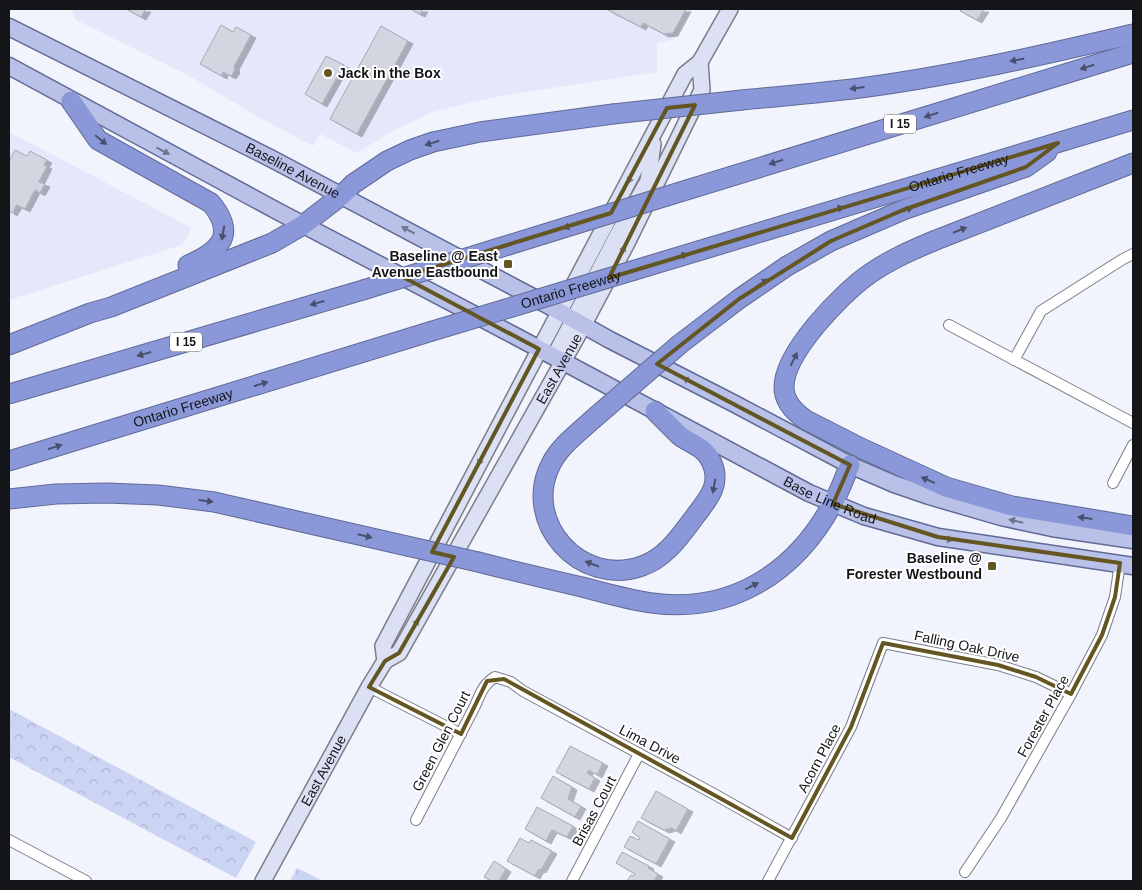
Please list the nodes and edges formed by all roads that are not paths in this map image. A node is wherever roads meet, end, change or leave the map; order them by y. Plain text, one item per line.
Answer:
1 (730, 9) edge
2 (9, 27) edge
3 (1133, 34) edge
4 (1133, 53) edge
5 (700, 62) junction
6 (9, 66) edge
7 (71, 101) junction
8 (1133, 120) edge
9 (654, 133) junction
10 (1058, 143) junction
11 (1133, 163) edge
12 (342, 195) junction
13 (303, 225) junction
14 (1133, 254) edge
15 (558, 312) junction
16 (90, 313) junction
17 (578, 323) junction
18 (949, 325) dead end
19 (9, 345) edge
20 (539, 349) junction
21 (559, 360) junction
22 (1014, 360) junction
23 (9, 394) edge
24 (655, 411) junction
25 (1133, 423) edge
26 (1133, 445) edge
27 (9, 461) edge
28 (850, 465) junction
29 (1114, 483) dead end
30 (9, 499) edge
31 (833, 504) junction
32 (1133, 526) edge
33 (1133, 540) edge
34 (1127, 565) edge
35 (883, 643) joint
36 (385, 661) junction
37 (494, 677) joint
38 (369, 688) junction
39 (1072, 694) junction
40 (461, 734) junction
41 (639, 754) junction
42 (416, 820) dead end
43 (792, 838) junction
44 (9, 840) edge
45 (965, 872) dead end
46 (86, 881) edge
47 (263, 881) edge
48 (572, 881) edge
49 (768, 881) edge

1 - 5 main road, East Avenue
2 - 12 main road, Baseline Avenue
3 -> 12 highway, bridge
4 -> 23 highway, I 15, bridge
5 - 9 main road, East Avenue
17 -> 5 main road, East Avenue
6 - 7 main road
7 -> 13 main road
7 -> 16 highway
8 - 10 highway, Ontario Freeway
9 -> 15 main road, East Avenue
9 - 17 main road
24 -> 10 highway, bridge
27 -> 10 highway, Ontario Freeway, bridge
32 -> 11 highway
12 - 13 highway
15 -> 12 main road, Baseline Avenue
13 - 16 highway
13 - 20 main road
14 - 22 street
15 - 17 main road, Baseline Avenue
15 - 20 main road, East Avenue
16 - 19 highway
17 - 21 main road, East Avenue
28 -> 17 main road
18 - 22 street
20 - 21 main road
20 -> 36 main road, East Avenue
21 - 24 main road, Base Line Road
36 -> 21 main road, East Avenue
22 - 25 street
24 - 31 main road, Base Line Road
26 - 29 street
28 - 31 highway
33 -> 28 main road
30 -> 31 highway, bridge
31 -> 34 main road, Base Line Road
34 - 39 street, Forester Place
35 - 39 street, Falling Oak Drive
35 - 43 street, Acorn Place
36 - 38 main road, East Avenue
37 - 40 street, Green Glen Court
37 - 41 street, Lima Drive
38 - 40 street
38 - 47 main road, East Avenue
39 - 45 street, Forester Place
40 - 42 street, Green Glen Court
41 - 43 street, Lima Drive
41 - 48 street, Brisas Court
43 - 49 street, Acorn Place
44 - 46 street

